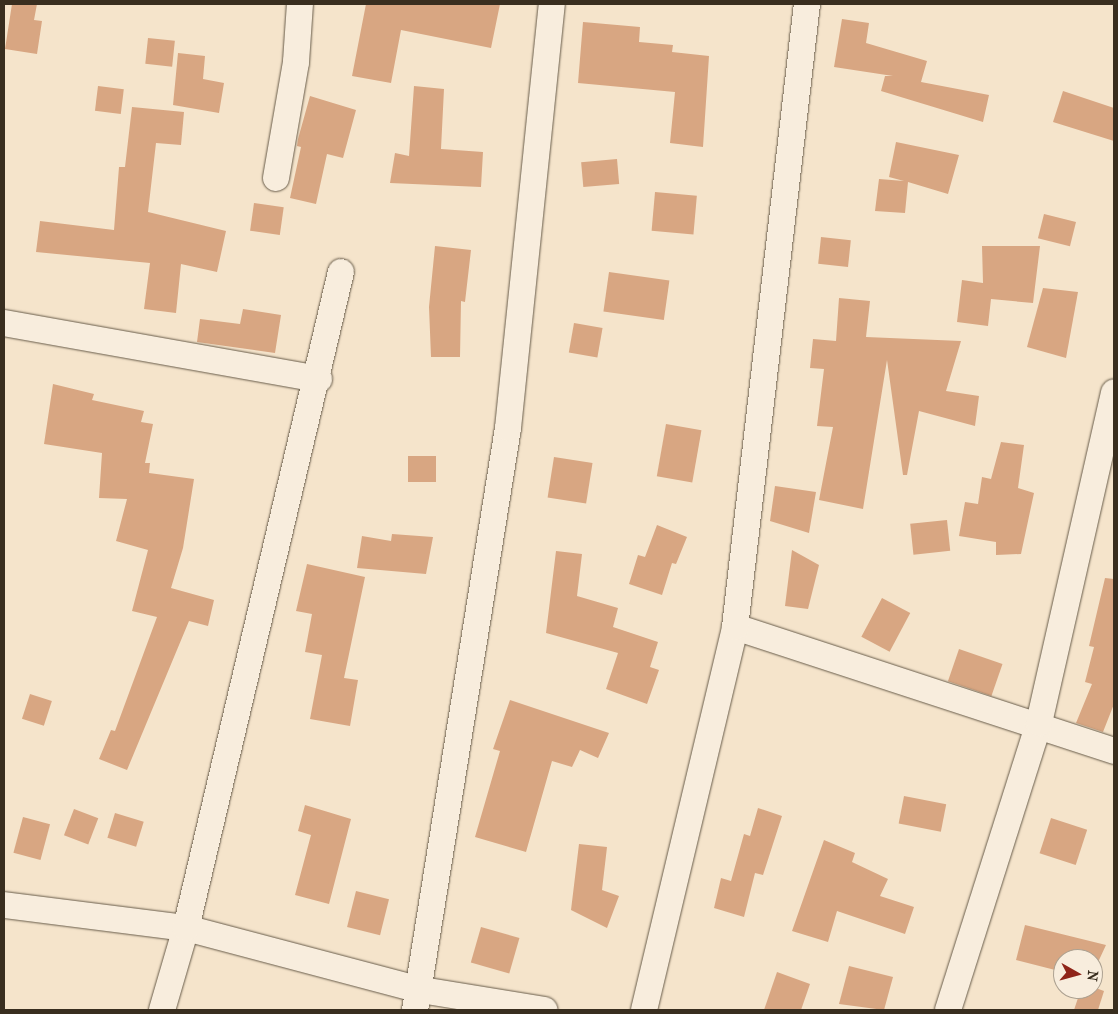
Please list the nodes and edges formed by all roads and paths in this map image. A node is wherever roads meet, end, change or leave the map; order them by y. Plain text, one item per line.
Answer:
1 (300, 4) edge
2 (552, 4) edge
3 (807, 4) edge
4 (276, 178) dead end
5 (342, 272) dead end
6 (4, 323) edge
7 (320, 379) junction
8 (1114, 392) edge
9 (735, 627) junction
10 (1039, 723) junction
11 (1114, 751) edge
12 (4, 905) edge
13 (186, 928) junction
14 (418, 1000) edge
15 (162, 1010) edge
16 (544, 1010) edge
17 (644, 1010) edge
18 (948, 1010) edge

1 - 4 street
2 - 14 street
3 - 9 street
5 - 7 street
6 - 7 street
7 - 13 street
8 - 10 street
9 - 10 street
9 - 17 street
10 - 11 street
10 - 18 street
12 - 13 street
13 - 14 street
13 - 15 street
14 - 16 street

